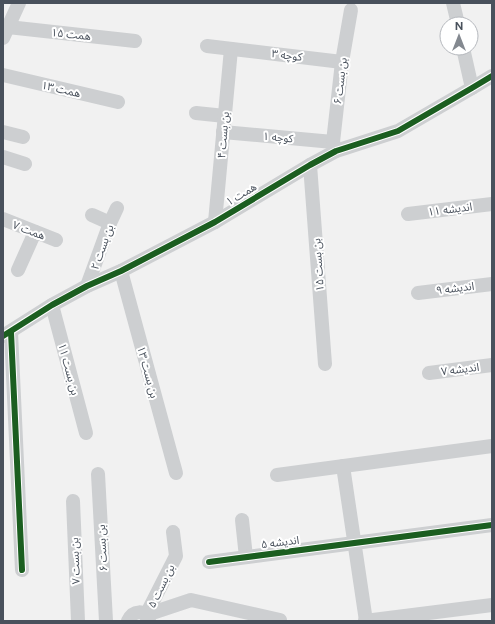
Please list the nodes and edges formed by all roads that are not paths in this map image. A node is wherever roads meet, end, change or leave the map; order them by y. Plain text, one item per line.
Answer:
1 (20, 3) edge
2 (453, 3) edge
3 (351, 10) dead end
4 (456, 16) edge
5 (5, 30) edge
6 (135, 41) dead end
7 (207, 46) dead end
8 (231, 49) junction
9 (465, 56) edge
10 (342, 62) junction
11 (3, 75) edge
12 (492, 76) edge
13 (472, 88) junction
14 (118, 102) dead end
15 (196, 113) dead end
16 (225, 116) junction
17 (3, 132) edge
18 (223, 132) junction
19 (23, 136) dead end
20 (334, 147) junction
21 (3, 157) edge
22 (25, 164) dead end
23 (310, 165) junction
24 (492, 204) edge
25 (117, 208) dead end
26 (408, 214) dead end
27 (92, 215) dead end
28 (3, 219) edge
29 (215, 222) junction
30 (110, 223) junction
31 (35, 232) junction
32 (56, 240) dead end
33 (18, 270) dead end
34 (121, 272) junction
35 (492, 284) edge
36 (87, 286) junction
37 (418, 293) dead end
38 (52, 305) junction
39 (7, 334) edge
40 (325, 364) dead end
41 (492, 365) edge
42 (429, 373) dead end
43 (86, 433) dead end
44 (492, 446) edge
45 (343, 466) junction
46 (176, 473) dead end
47 (98, 474) dead end
48 (277, 475) dead end
49 (73, 501) dead end
50 (242, 520) dead end
51 (492, 525) edge
52 (173, 532) dead end
53 (354, 543) junction
54 (246, 557) junction
55 (209, 562) dead end
56 (22, 570) dead end
57 (492, 605) edge
58 (148, 618) edge
59 (128, 620) edge
60 (280, 620) dead end
61 (78, 621) edge
62 (105, 621) edge
63 (366, 621) edge

1 - 5 street
2 - 4 street
3 - 10 street, بن بست ۶
5 - 6 street, همت ۱۵
7 - 8 street, کوچه ۳
8 - 10 street, کوچه ۳
8 - 16 street, بن بست ۴
9 - 13 street
10 - 20 street, بن بست ۶
11 - 14 street, همت ۱۳
12 - 13 street, همت ۱
13 - 20 street, همت ۱
15 - 16 street
16 - 18 street, بن بست ۴
17 - 19 street
18 - 20 street, کوچه ۱
18 - 29 street, بن بست ۴
20 - 23 street, همت ۱
21 - 22 street
23 - 29 street, همت ۱
23 - 40 street, بن بست ۱۵
24 - 26 street, اندیشه ۱۱
25 - 30 street, بن بست ۲
27 - 30 street
28 - 31 street, همت ۷
29 - 34 street, همت ۱
30 - 36 street, بن بست ۲
31 - 32 street, همت ۷
31 - 33 street
34 - 36 street, همت ۱
34 - 46 street, بن بست ۱۳
35 - 37 street, اندیشه ۹
36 - 38 street, همت ۱
38 - 39 street, همت ۱
38 - 43 street, بن بست ۱۱
39 - 56 street
41 - 42 street, اندیشه ۷
44 - 45 street
45 - 48 street
45 - 53 street
47 - 62 street, بن بست ۶
49 - 61 street, بن بست ۷
50 - 54 street
51 - 53 street, اندیشه ۵
52 - 58 street, بن بست ۵
53 - 54 street, اندیشه ۵
53 - 63 street
54 - 55 street, اندیشه ۵
57 - 63 street
58 - 59 street
58 - 60 street
59 - 62 street

